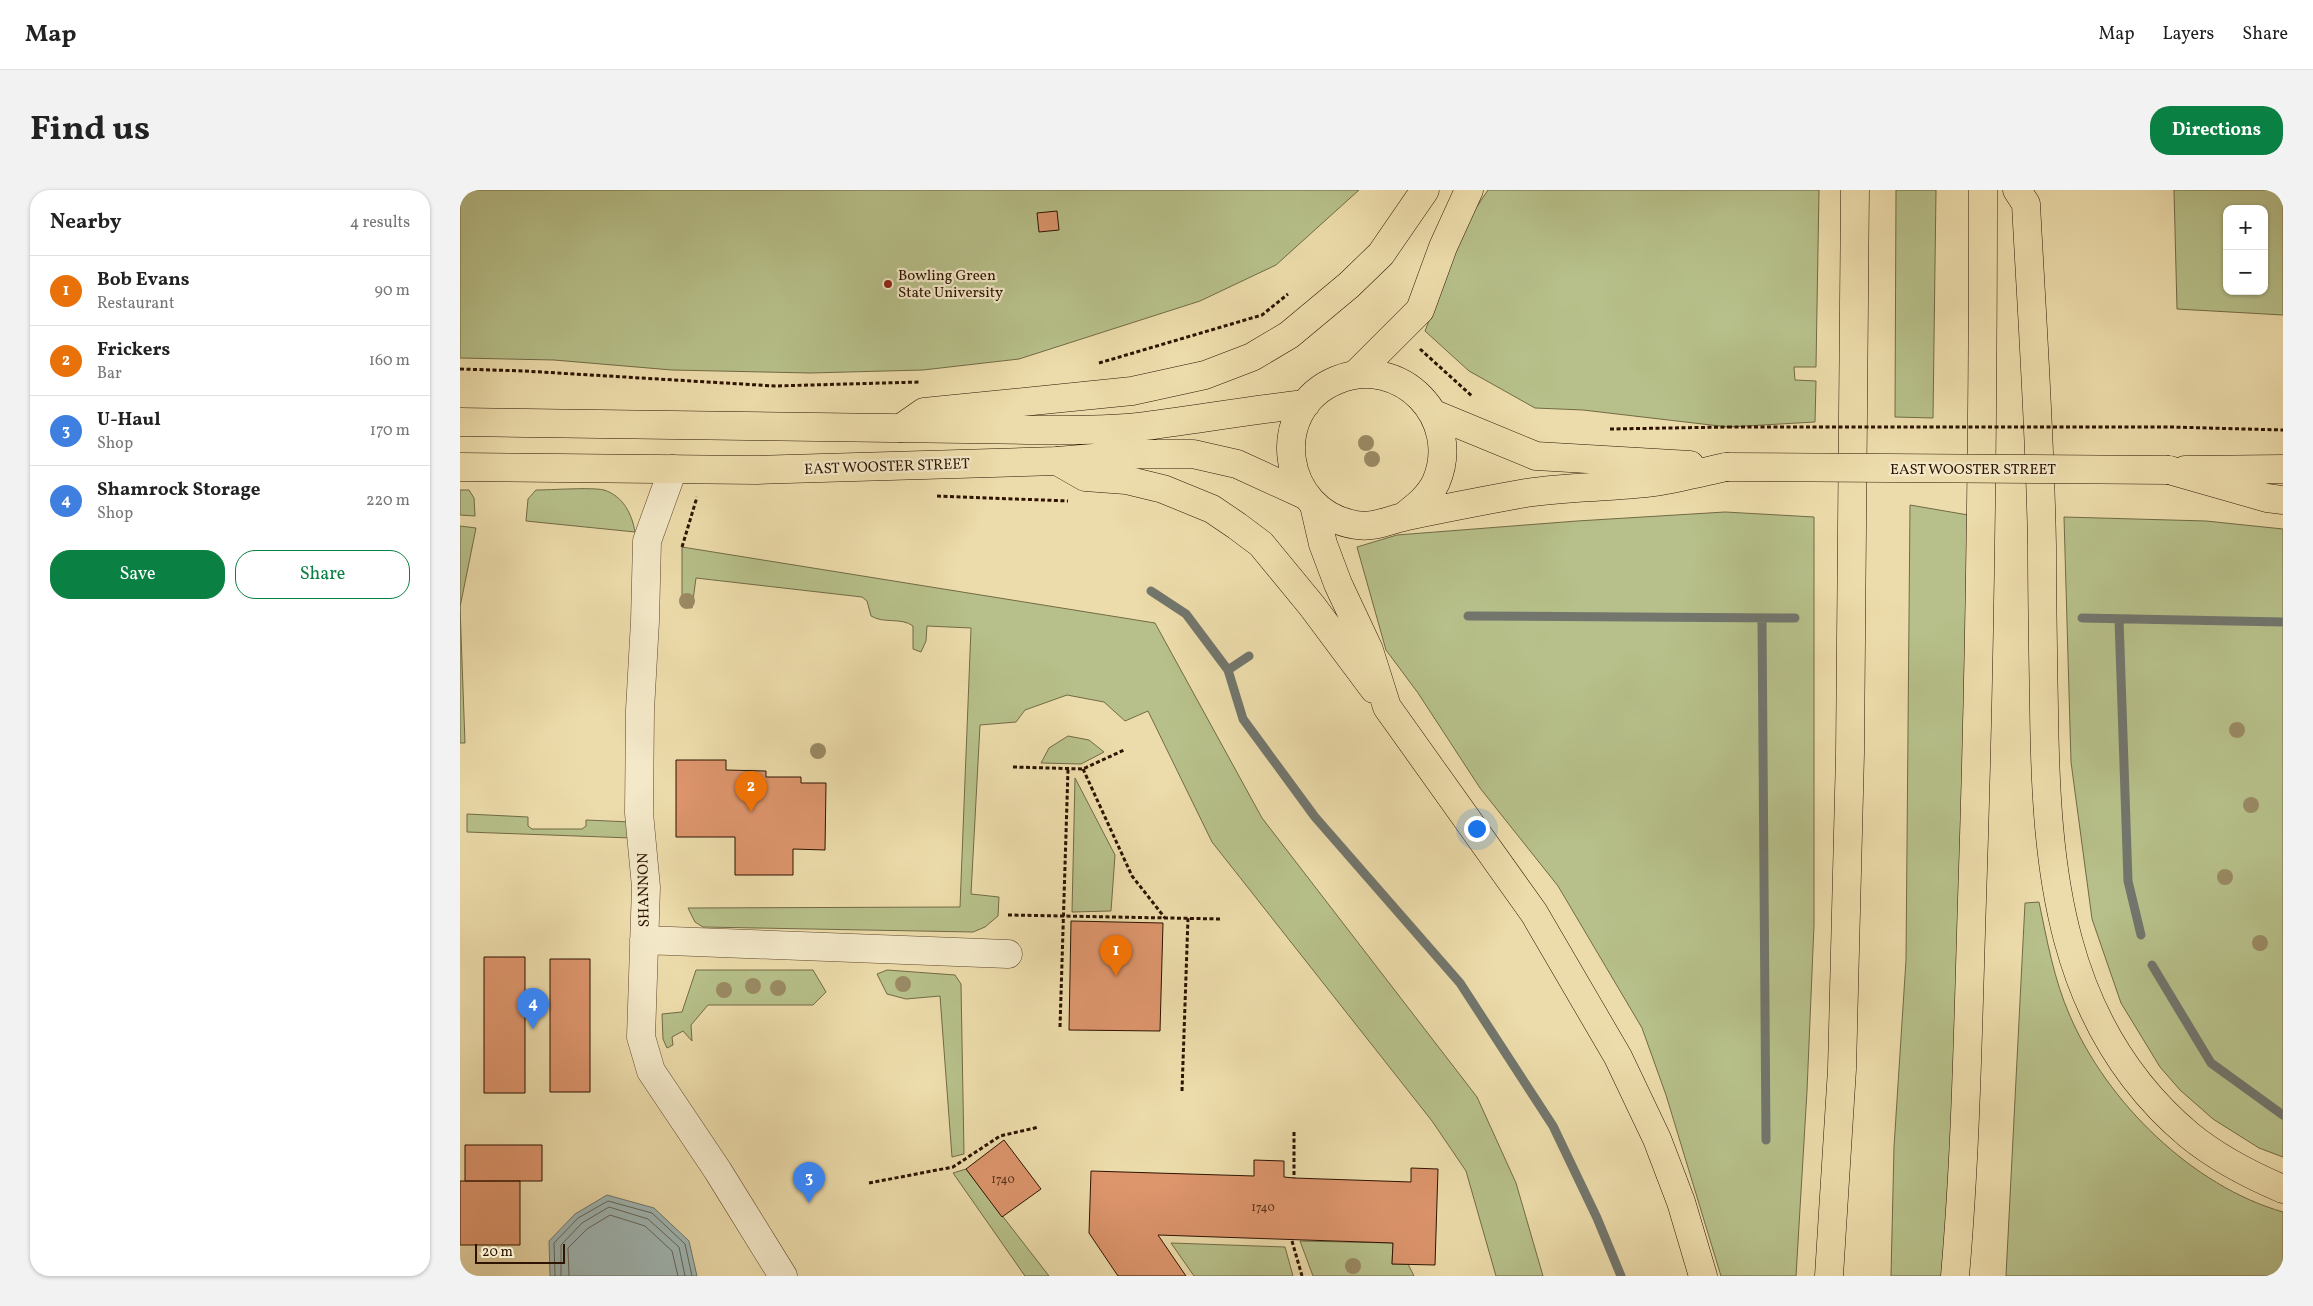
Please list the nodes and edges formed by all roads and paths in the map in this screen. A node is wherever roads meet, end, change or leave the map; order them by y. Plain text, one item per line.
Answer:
1 (1425, 190) edge
2 (1469, 190) edge
3 (1855, 190) edge
4 (1983, 190) edge
5 (2018, 190) edge
6 (1291, 292) dead end
7 (1416, 345) dead end
8 (1097, 364) dead end
9 (460, 369) edge
10 (1356, 374) junction
11 (921, 382) dead end
12 (1477, 400) dead end
13 (1306, 404) junction
14 (1434, 414) junction
15 (460, 422) edge
16 (901, 428) junction
17 (1609, 429) dead end
18 (2283, 430) edge
19 (1057, 461) junction
20 (460, 467) edge
21 (1726, 467) junction
22 (673, 469) junction
23 (2283, 469) edge
24 (2169, 470) junction
25 (2220, 471) junction
26 (2283, 475) edge
27 (698, 492) dead end
28 (932, 496) dead end
29 (1310, 500) junction
30 (2283, 500) edge
31 (1071, 502) dead end
32 (1403, 517) junction
33 (682, 547) dead end
34 (1387, 707) junction
35 (1124, 750) dead end
36 (1013, 767) dead end
37 (1068, 769) junction
38 (1083, 770) junction
39 (1008, 915) dead end
40 (1065, 916) junction
41 (1165, 918) junction
42 (1188, 918) junction
43 (1222, 919) dead end
44 (644, 940) junction
45 (1008, 954) dead end
46 (1060, 1027) dead end
47 (1182, 1091) dead end
48 (1039, 1127) dead end
49 (1294, 1132) dead end
50 (1294, 1178) dead end
51 (869, 1184) dead end
52 (2283, 1189) edge
53 (1292, 1241) dead end
54 (783, 1276) edge
55 (1302, 1276) edge
56 (1702, 1276) edge
57 (1829, 1276) edge
58 (1955, 1276) edge

1 - 16 main road
2 - 10 main road
3 - 57 main road
4 - 58 main road
5 - 52 main road
6 - 8 path
7 - 12 path
9 - 11 path
10 - 13 main road, EAST WOOSTER STREET
10 - 14 main road, EAST WOOSTER STREET
13 - 16 main road
13 - 29 main road, EAST WOOSTER STREET
14 - 21 main road, EAST WOOSTER STREET
14 - 32 main road, EAST WOOSTER STREET
15 - 16 main road
17 - 18 path, bridge
19 - 22 main road, EAST WOOSTER STREET
19 - 29 main road, EAST WOOSTER STREET
19 - 34 main road
20 - 22 main road, EAST WOOSTER STREET
21 - 24 main road, EAST WOOSTER STREET, bridge
21 - 32 main road, EAST WOOSTER STREET
22 - 44 lane, SHANNON
23 - 25 main road, EAST WOOSTER STREET
24 - 25 main road, EAST WOOSTER STREET
24 - 30 main road
25 - 26 main road, EAST WOOSTER STREET
27 - 33 path
28 - 31 path
29 - 32 main road, EAST WOOSTER STREET
29 - 34 main road
34 - 56 main road
35 - 38 path
36 - 37 path
37 - 38 path
37 - 40 path
38 - 41 path
39 - 40 path
40 - 41 path
40 - 46 path
41 - 42 path
42 - 43 path
42 - 47 path
44 - 45 lane
44 - 54 lane, SHANNON
48 - 51 path
49 - 50 path
53 - 55 path

